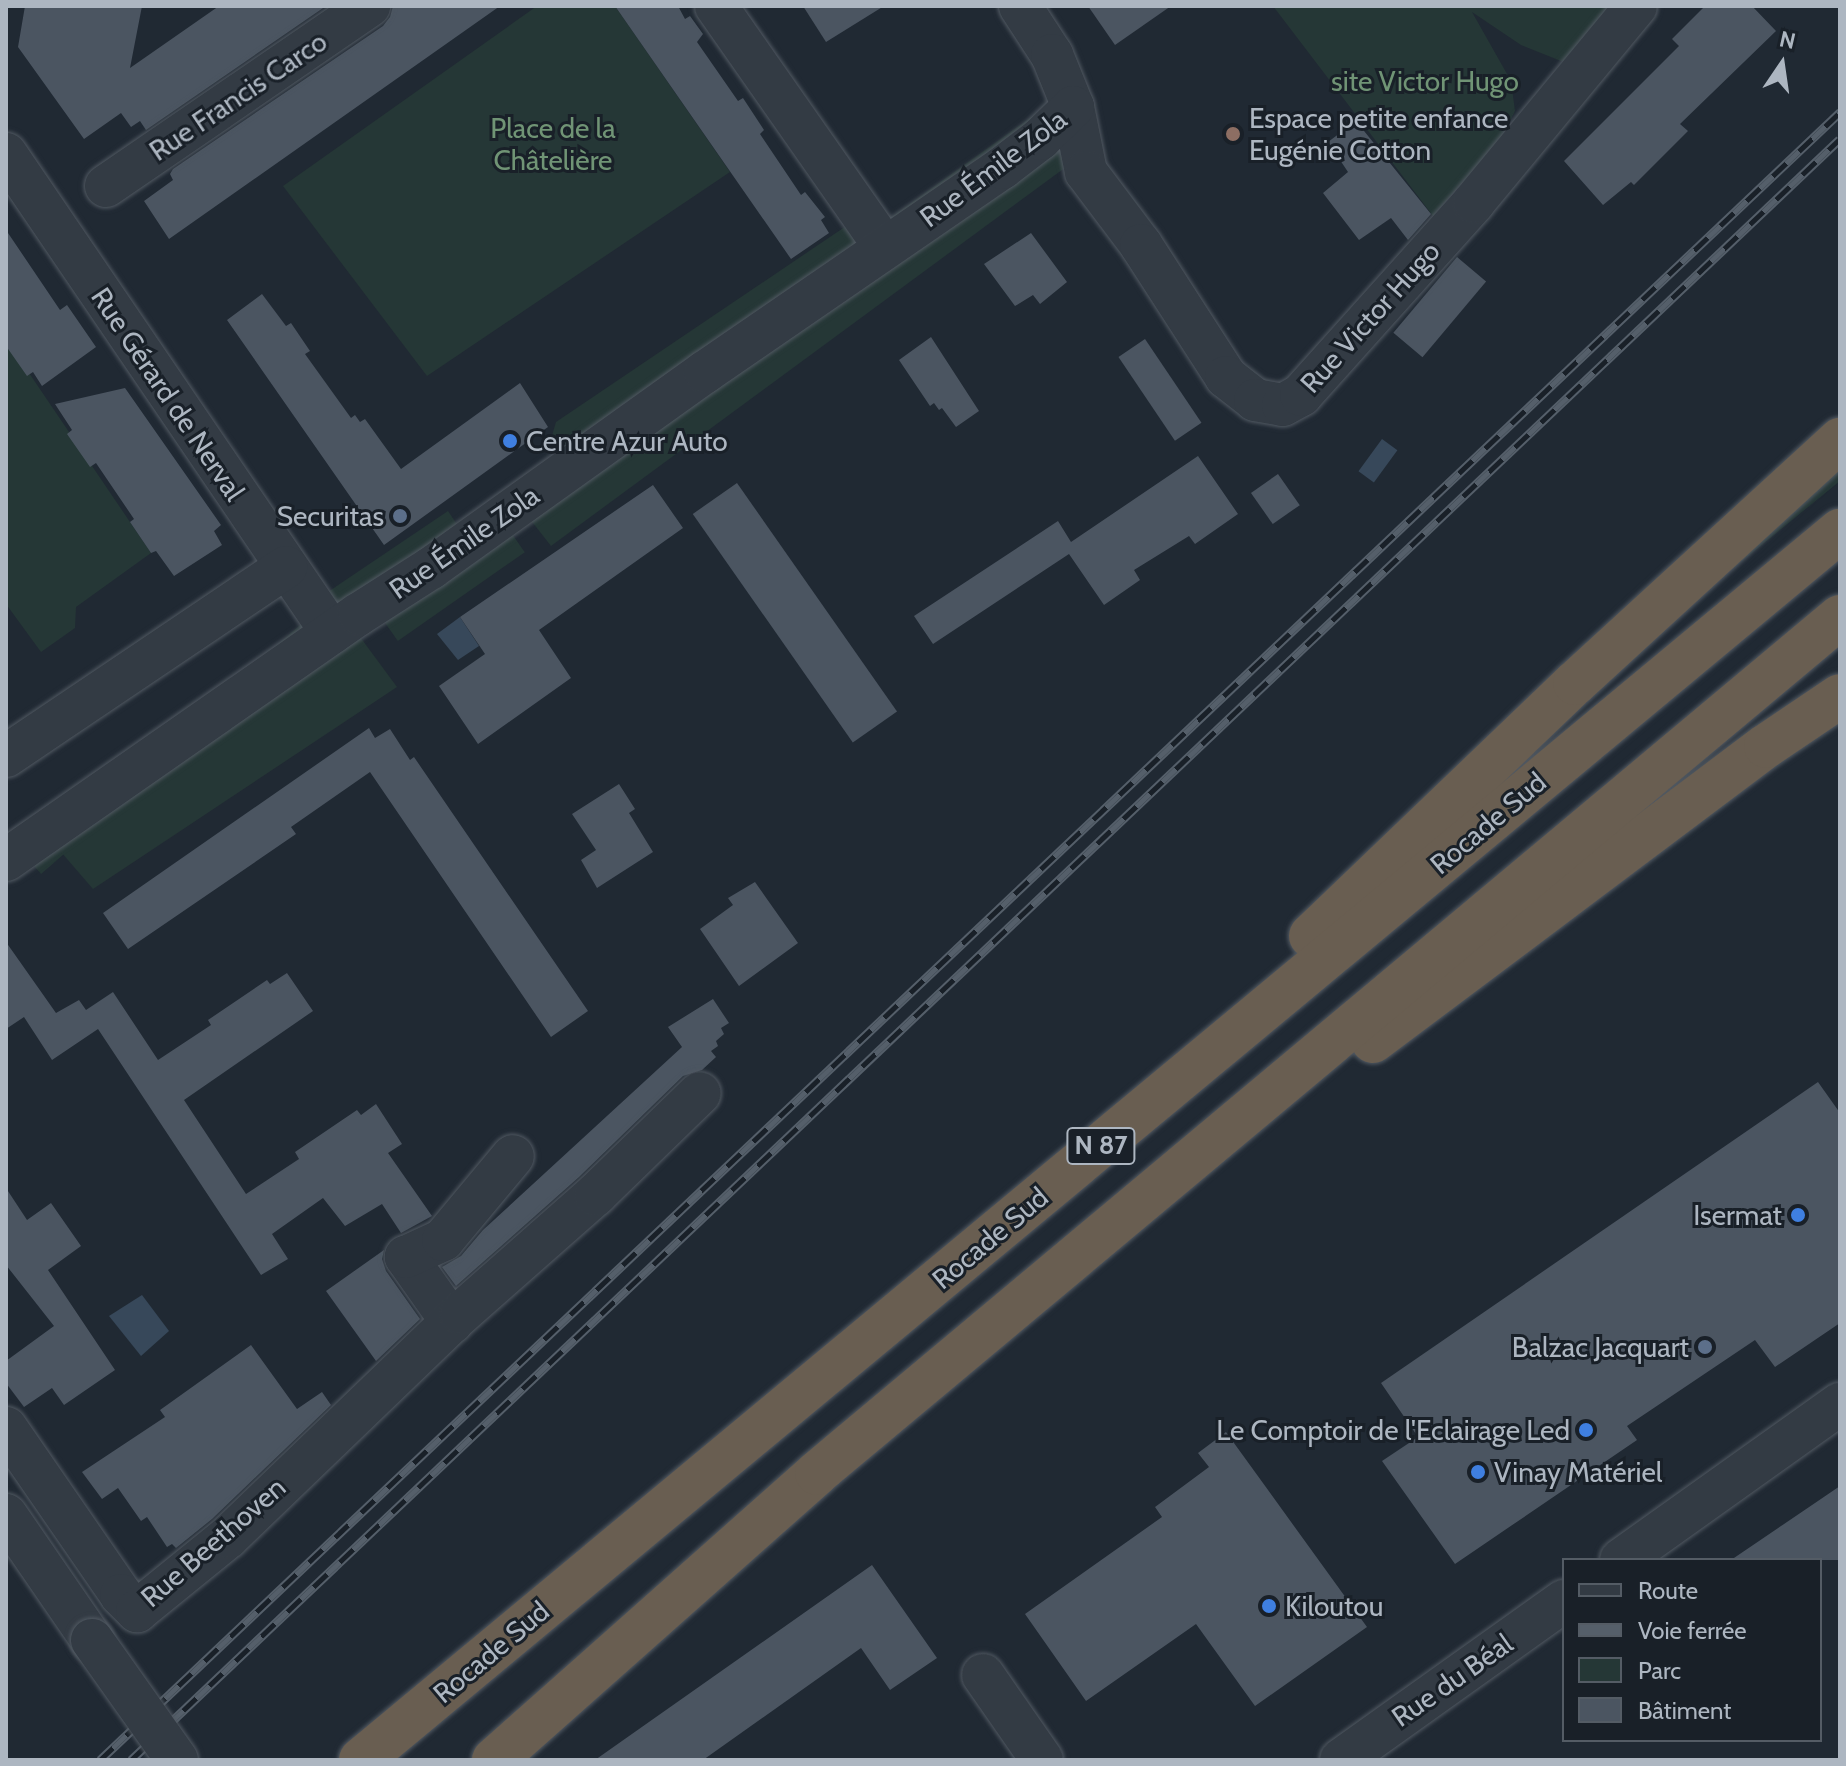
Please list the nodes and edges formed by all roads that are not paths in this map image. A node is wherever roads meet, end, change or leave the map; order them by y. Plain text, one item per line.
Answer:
1 (369, 6) edge
2 (716, 6) edge
3 (1020, 6) edge
4 (1636, 6) edge
5 (1073, 107) junction
6 (6, 154) edge
7 (106, 186) dead end
8 (885, 247) junction
9 (1840, 440) edge
10 (1840, 531) edge
11 (286, 567) junction
12 (1840, 617) edge
13 (332, 633) junction
14 (1840, 696) edge
15 (6, 756) edge
16 (6, 860) edge
17 (700, 1093) dead end
18 (513, 1156) dead end
19 (1042, 1195) junction
20 (1029, 1293) junction
21 (452, 1322) junction
22 (1840, 1404) edge
23 (6, 1428) edge
24 (6, 1515) edge
25 (1624, 1558) edge
26 (1562, 1602) edge
27 (983, 1675) dead end
28 (177, 1760) edge
29 (361, 1760) edge
30 (494, 1760) edge
31 (1042, 1760) edge
32 (1341, 1760) edge

1 - 7 street, Rue Francis Carco
2 - 8 street
3 - 5 street, Rue Victor Hugo
4 - 5 street, Rue Victor Hugo
5 - 8 street, Rue Émile Zola
6 - 11 street, Rue Gérard de Nerval
8 - 13 street, Rue Émile Zola
9 - 19 highway
10 - 19 highway, Rocade Sud / N 87
11 - 13 street, Rue Gérard de Nerval
11 - 15 street
12 - 20 highway, N 87
13 - 16 street, Rue Émile Zola
14 - 20 highway
17 - 21 street, Rue Beethoven
18 - 21 street
19 - 29 highway, Rocade Sud / N 87
20 - 30 highway, N 87
21 - 23 street, Rue Beethoven
22 - 25 street
24 - 28 street, bridge
26 - 32 street, Rue du Béal
27 - 31 street

